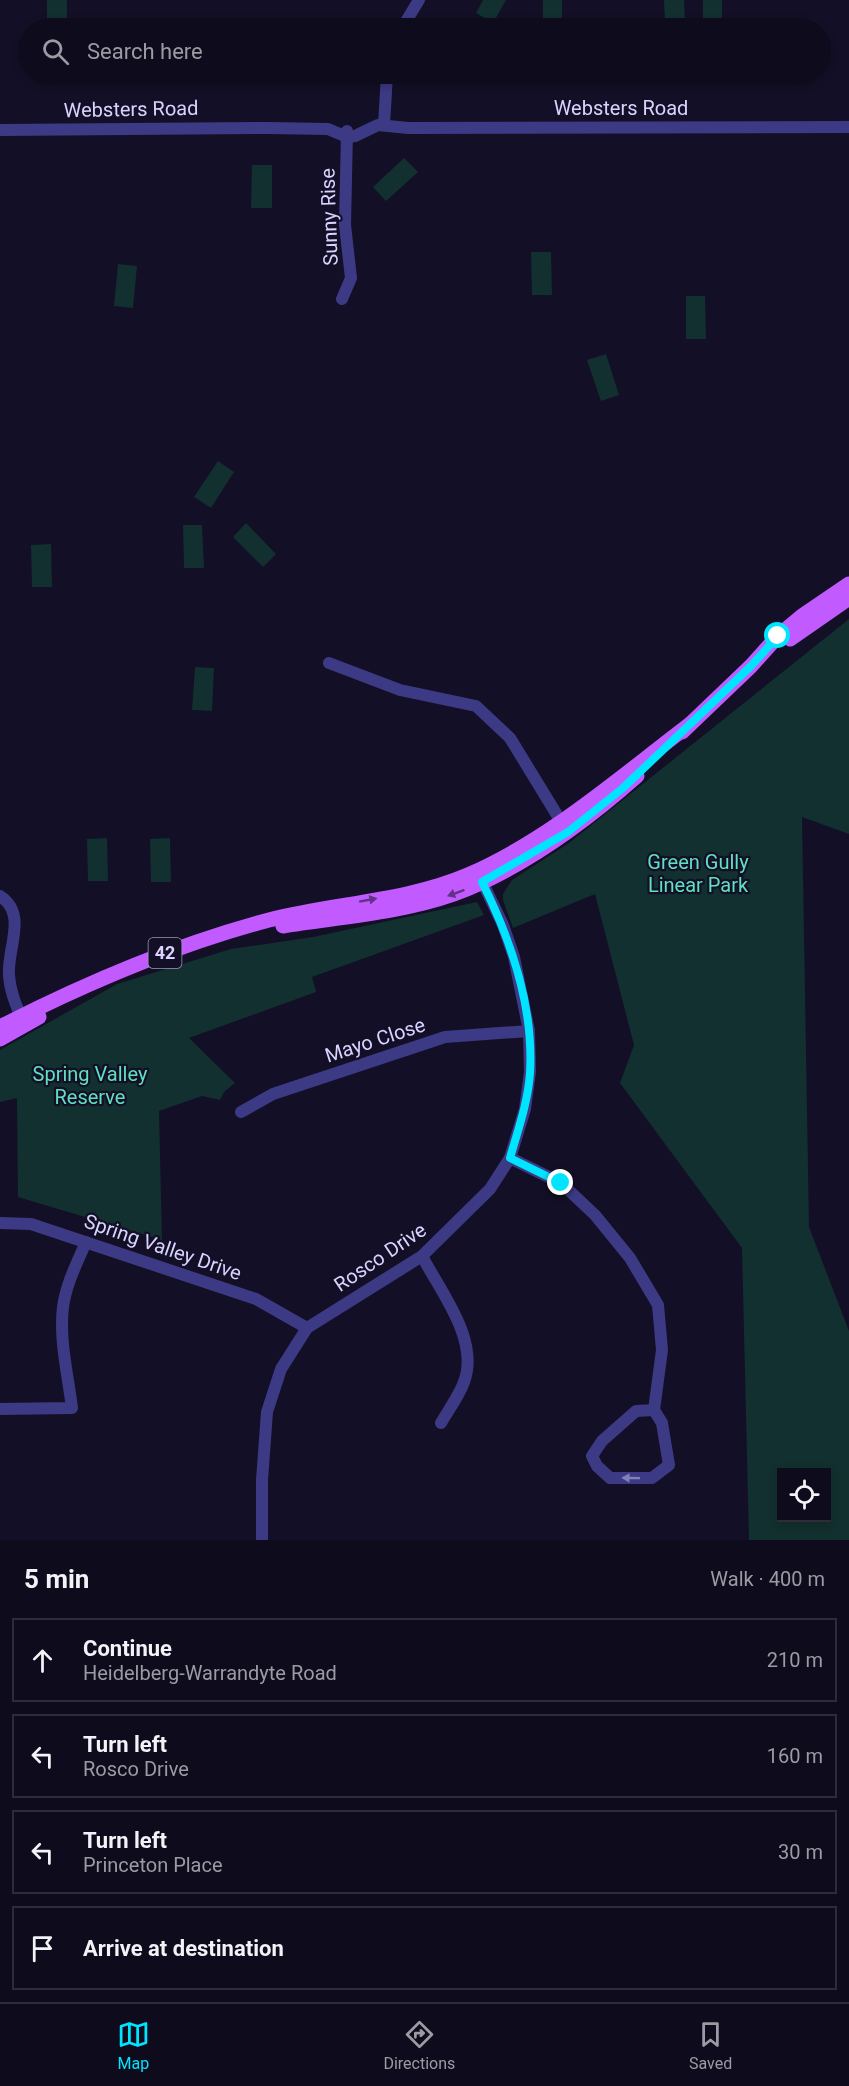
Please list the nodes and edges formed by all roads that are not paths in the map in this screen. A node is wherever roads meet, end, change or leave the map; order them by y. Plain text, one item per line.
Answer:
1 (419, 0) edge
2 (408, 18) edge
3 (387, 84) edge
4 (387, 124) junction
5 (849, 127) edge
6 (0, 130) edge
7 (343, 133) junction
8 (342, 299) dead end
9 (849, 584) edge
10 (849, 597) edge
11 (329, 663) dead end
12 (751, 666) junction
13 (564, 826) junction
14 (480, 876) junction
15 (0, 896) edge
16 (23, 1021) junction
17 (0, 1027) edge
18 (529, 1031) junction
19 (0, 1040) edge
20 (241, 1112) dead end
21 (510, 1158) junction
22 (0, 1223) edge
23 (86, 1242) junction
24 (422, 1256) junction
25 (307, 1328) junction
26 (0, 1409) edge
27 (654, 1410) junction
28 (441, 1423) dead end
29 (262, 1540) edge

1 - 2 street
3 - 4 street
4 - 5 street, Websters Road
4 - 7 street, Websters Road
6 - 7 street, Websters Road
7 - 8 street, Sunny Rise
9 - 12 main road, 42
10 - 12 main road, 42
11 - 13 street
12 - 13 main road, 42
13 - 14 main road, 42
14 - 16 main road, 42
14 - 18 street, Rosco Drive
15 - 16 street
16 - 17 main road, 42
16 - 19 main road, 42
18 - 20 street, Mayo Close
18 - 21 street, Rosco Drive
21 - 24 street, Rosco Drive
21 - 27 street
22 - 23 street, Spring Valley Drive
23 - 25 street, Spring Valley Drive
23 - 26 street
24 - 25 street, Rosco Drive
24 - 28 street
25 - 29 street, Rosco Drive
27 -> 27 street

